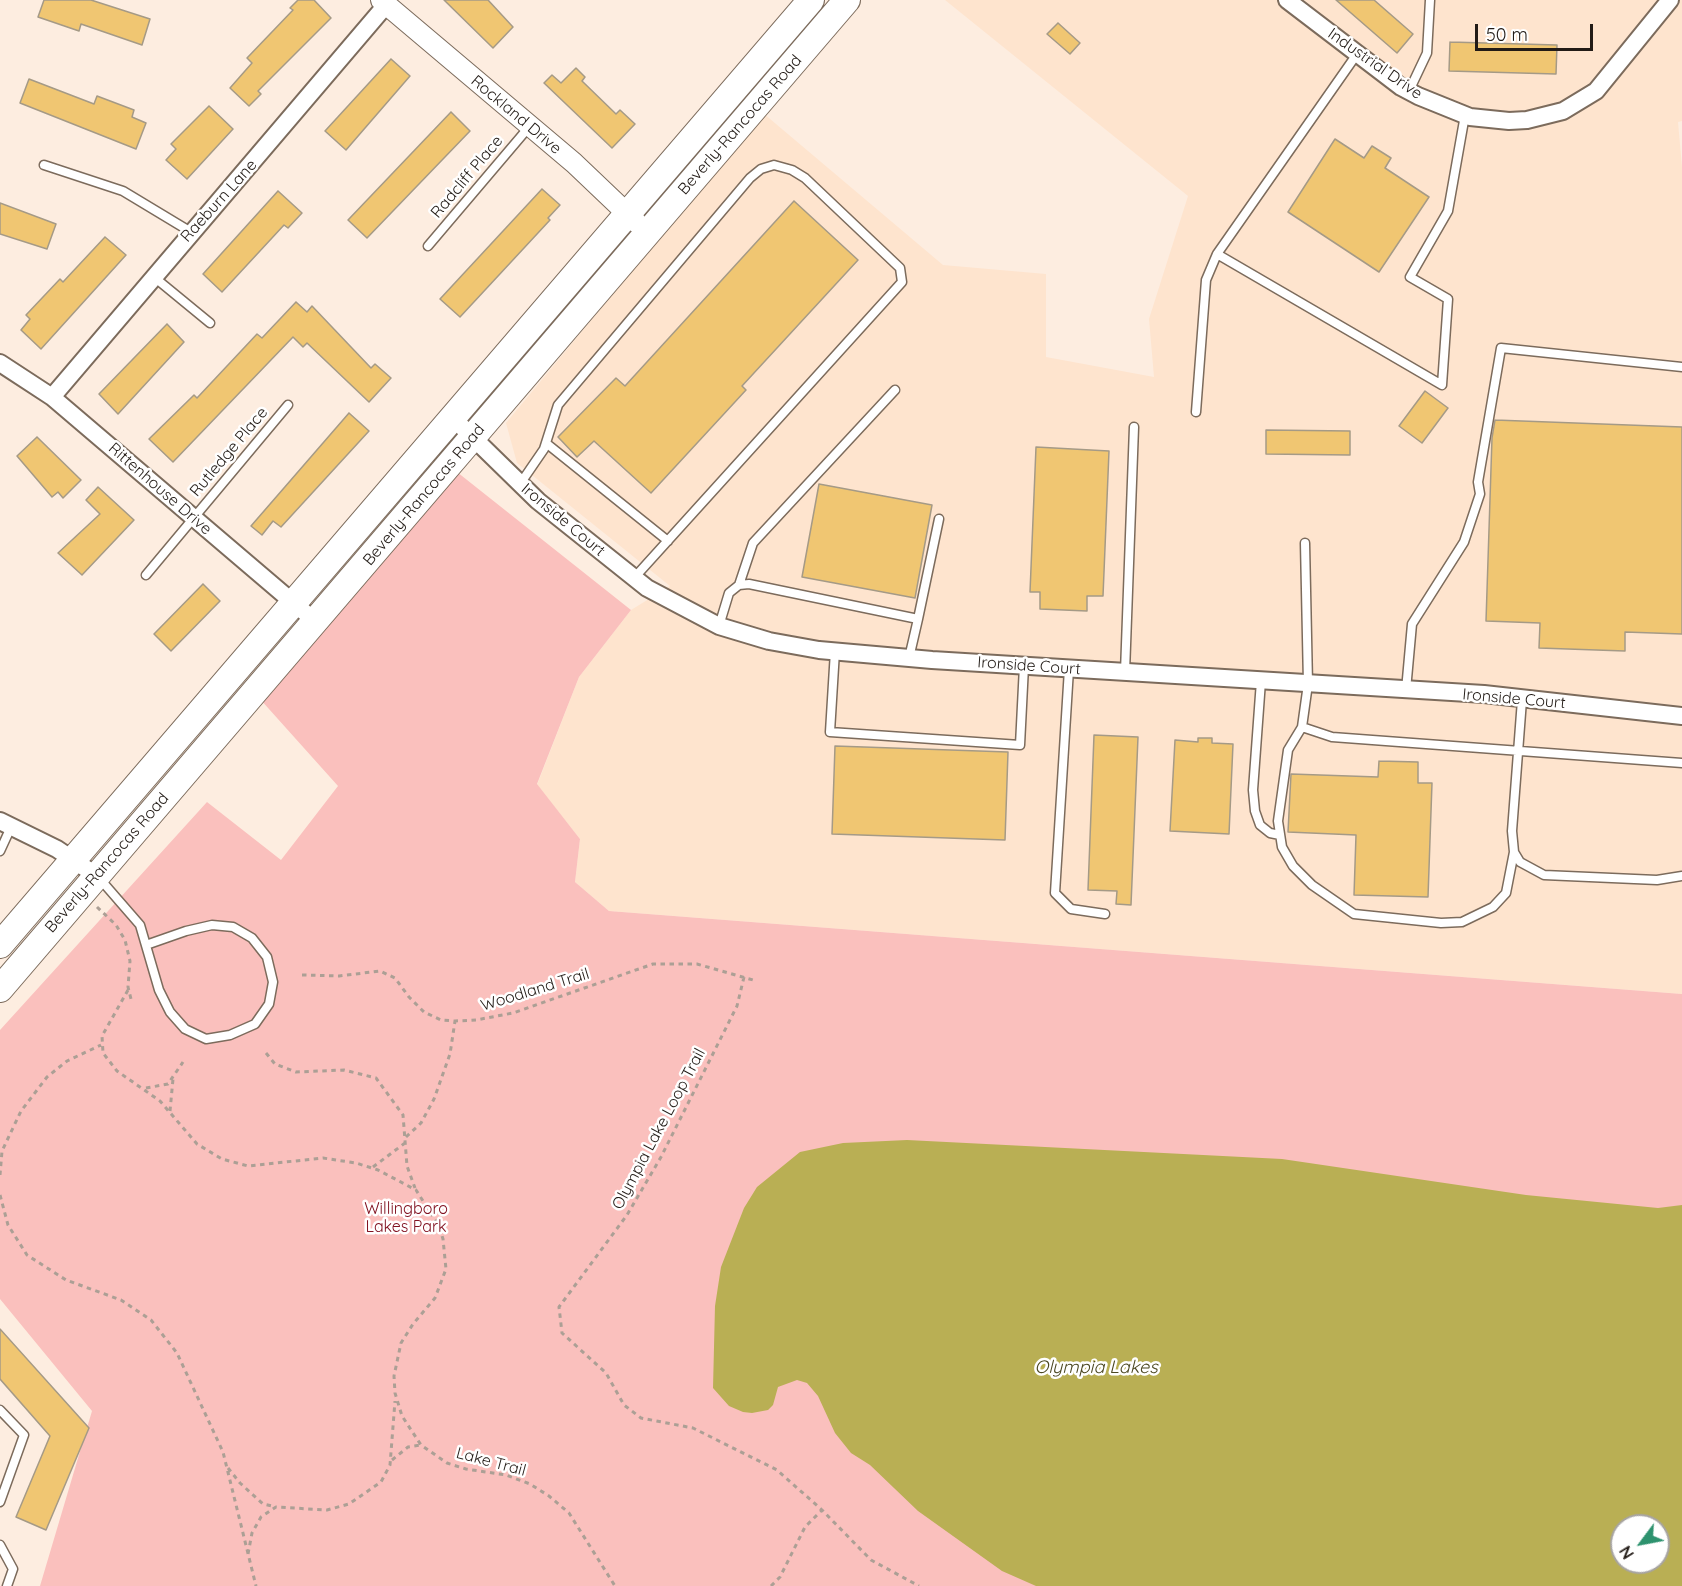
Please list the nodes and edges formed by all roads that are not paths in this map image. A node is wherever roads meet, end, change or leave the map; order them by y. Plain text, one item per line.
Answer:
1 (811, 0) edge
2 (847, 0) edge
3 (1287, 0) edge
4 (1430, 0) edge
5 (1670, 0) edge
6 (384, 3) edge
7 (1357, 54) junction
8 (1409, 91) junction
9 (1465, 116) junction
10 (529, 127) junction
11 (44, 165) dead end
12 (627, 214) junction
13 (191, 232) junction
14 (647, 233) junction
15 (428, 246) dead end
16 (1217, 254) junction
17 (154, 276) junction
18 (210, 323) dead end
19 (0, 363) edge
20 (1682, 367) edge
21 (895, 390) dead end
22 (52, 397) junction
23 (288, 405) dead end
24 (1196, 412) dead end
25 (452, 417) junction
26 (1134, 427) dead end
27 (472, 438) junction
28 (546, 444) junction
29 (519, 484) junction
30 (193, 518) junction
31 (939, 519) dead end
32 (668, 541) junction
33 (1305, 543) dead end
34 (146, 575) dead end
35 (634, 578) junction
36 (739, 585) junction
37 (293, 603) junction
38 (918, 619) junction
39 (315, 622) junction
40 (719, 626) junction
41 (835, 651) junction
42 (909, 658) junction
43 (1024, 666) junction
44 (1070, 669) junction
45 (1125, 673) junction
46 (1261, 681) junction
47 (1308, 684) junction
48 (1406, 690) junction
49 (1522, 700) junction
50 (1682, 716) edge
51 (1302, 727) junction
52 (1518, 751) junction
53 (1682, 763) edge
54 (6, 824) edge
55 (1280, 835) junction
56 (0, 851) edge
57 (1514, 852) junction
58 (74, 860) junction
59 (97, 876) junction
60 (1682, 876) edge
61 (1105, 914) dead end
62 (0, 945) edge
63 (146, 945) junction
64 (0, 989) edge
65 (0, 1410) edge
66 (0, 1502) edge
67 (1, 1548) edge
68 (7, 1586) edge

1 - 12 main road, Beverly-Rancocas Road
2 - 14 main road, Beverly-Rancocas Road
3 - 7 street, Industrial Drive
4 - 8 lane
5 - 9 street, Industrial Drive
6 - 10 street, Rockland Drive
6 - 13 street, Raeburn Lane
7 - 8 street, Industrial Drive
7 - 16 lane
8 - 9 street, Industrial Drive
9 - 16 lane
10 - 12 street, Rockland Drive
10 - 15 lane, Radcliff Place
11 - 13 lane
12 - 14 street, Rockland Drive
12 - 25 main road, Beverly-Rancocas Road
13 - 17 street, Raeburn Lane
14 - 27 main road, Beverly-Rancocas Road
16 - 24 lane
17 - 18 lane
17 - 22 street, Raeburn Lane
19 - 22 street, Rittenhouse Drive
20 - 48 lane
21 - 36 lane
22 - 30 street, Rittenhouse Drive
23 - 30 lane, Rutledge Place
25 - 27 street, Ironside Court
25 - 37 main road, Beverly-Rancocas Road
26 - 45 lane
27 - 29 street, Ironside Court
27 - 39 main road, Beverly-Rancocas Road
28 - 29 lane
28 - 32 lane
28 - 32 lane
29 - 35 street, Ironside Court
30 - 34 lane, Rutledge Place
30 - 37 street, Rittenhouse Drive
31 - 38 lane
32 - 35 lane
33 - 47 lane
35 - 40 street, Ironside Court
36 - 38 lane
36 - 40 lane
37 - 39 street, Rittenhouse Drive
37 - 58 main road, Beverly-Rancocas Road
38 - 42 lane
39 - 59 main road, Beverly-Rancocas Road
40 - 41 street, Ironside Court
41 - 42 street, Ironside Court
41 - 43 lane
42 - 43 street, Ironside Court
43 - 44 street, Ironside Court
44 - 45 street, Ironside Court
44 - 61 lane
45 - 46 street, Ironside Court
46 - 47 street, Ironside Court
46 - 55 lane
47 - 48 street, Ironside Court
47 - 51 lane
48 - 49 street, Ironside Court
49 - 50 street, Ironside Court
49 - 52 lane
51 - 52 lane
51 - 55 lane
52 - 53 lane
52 - 57 lane
54 - 56 lane
54 - 58 street
55 - 57 lane
57 - 60 lane
58 - 59 street
58 - 62 main road, Beverly-Rancocas Road
59 - 63 lane
59 - 64 main road, Beverly-Rancocas Road
63 - 63 lane
65 - 66 lane
67 - 68 lane

